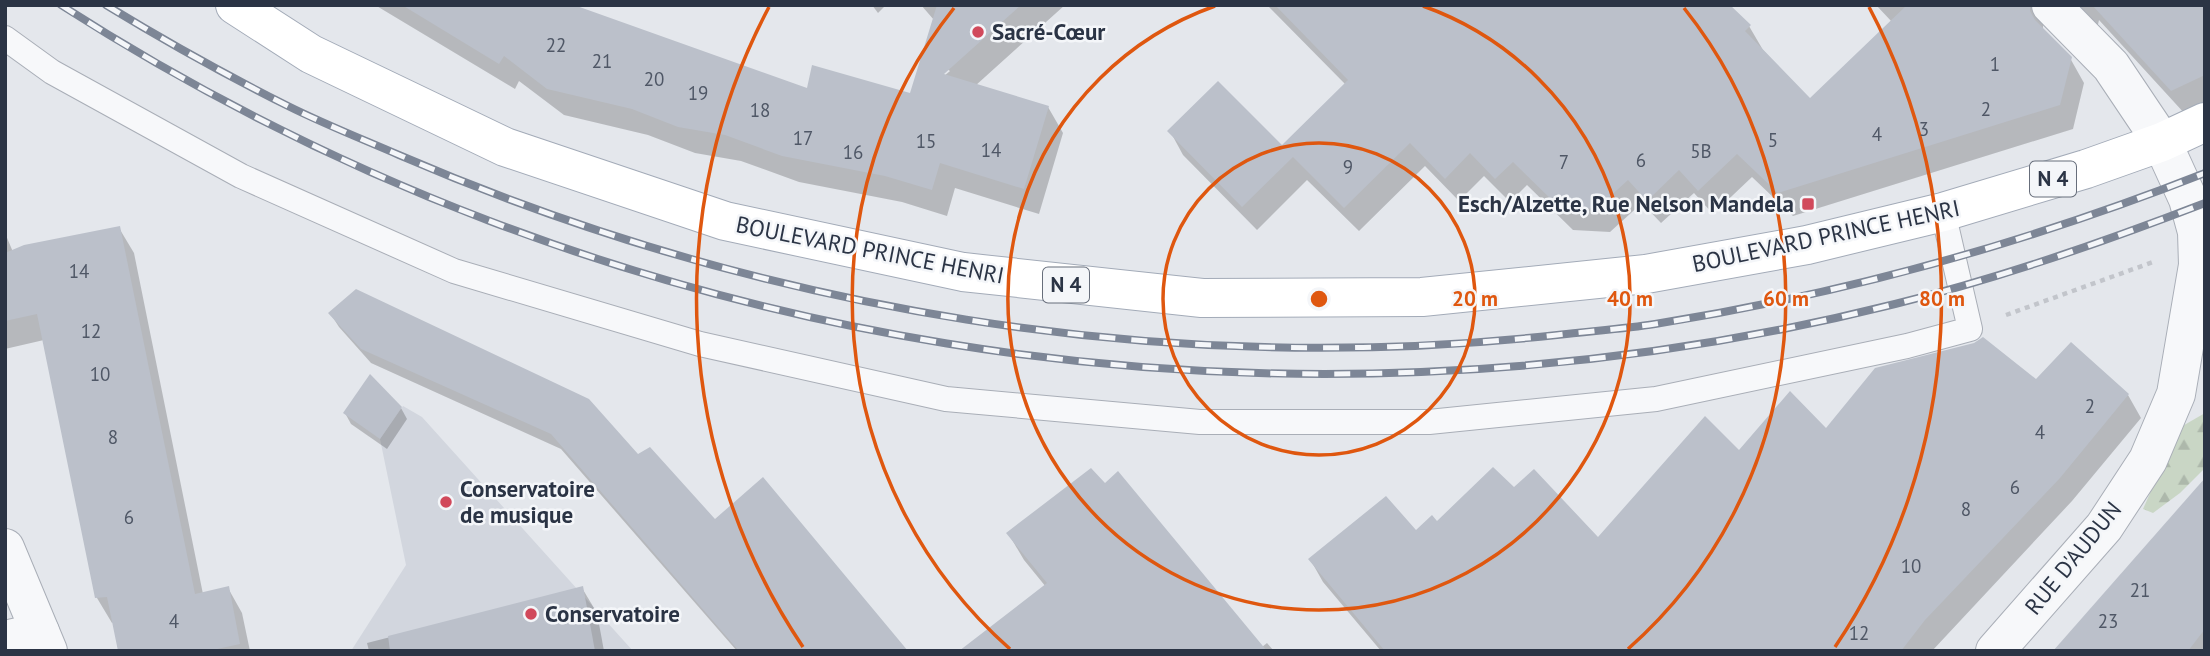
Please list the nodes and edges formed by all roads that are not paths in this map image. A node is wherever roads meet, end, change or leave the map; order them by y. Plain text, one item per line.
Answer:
1 (234, 5) edge
2 (2051, 5) edge
3 (5, 37) edge
4 (2205, 122) edge
5 (2162, 142) junction
6 (1943, 212) junction
7 (5, 548) edge
8 (31, 641) edge
9 (1995, 651) edge

1 - 6 main road, BOULEVARD PRINCE HENRI / N 4
2 - 5 street, RUE D'AUDUN
3 - 6 lane
4 - 5 main road, N 4
5 - 6 main road, BOULEVARD PRINCE HENRI / N 4
5 - 9 street, RUE D'AUDUN
7 - 8 street

